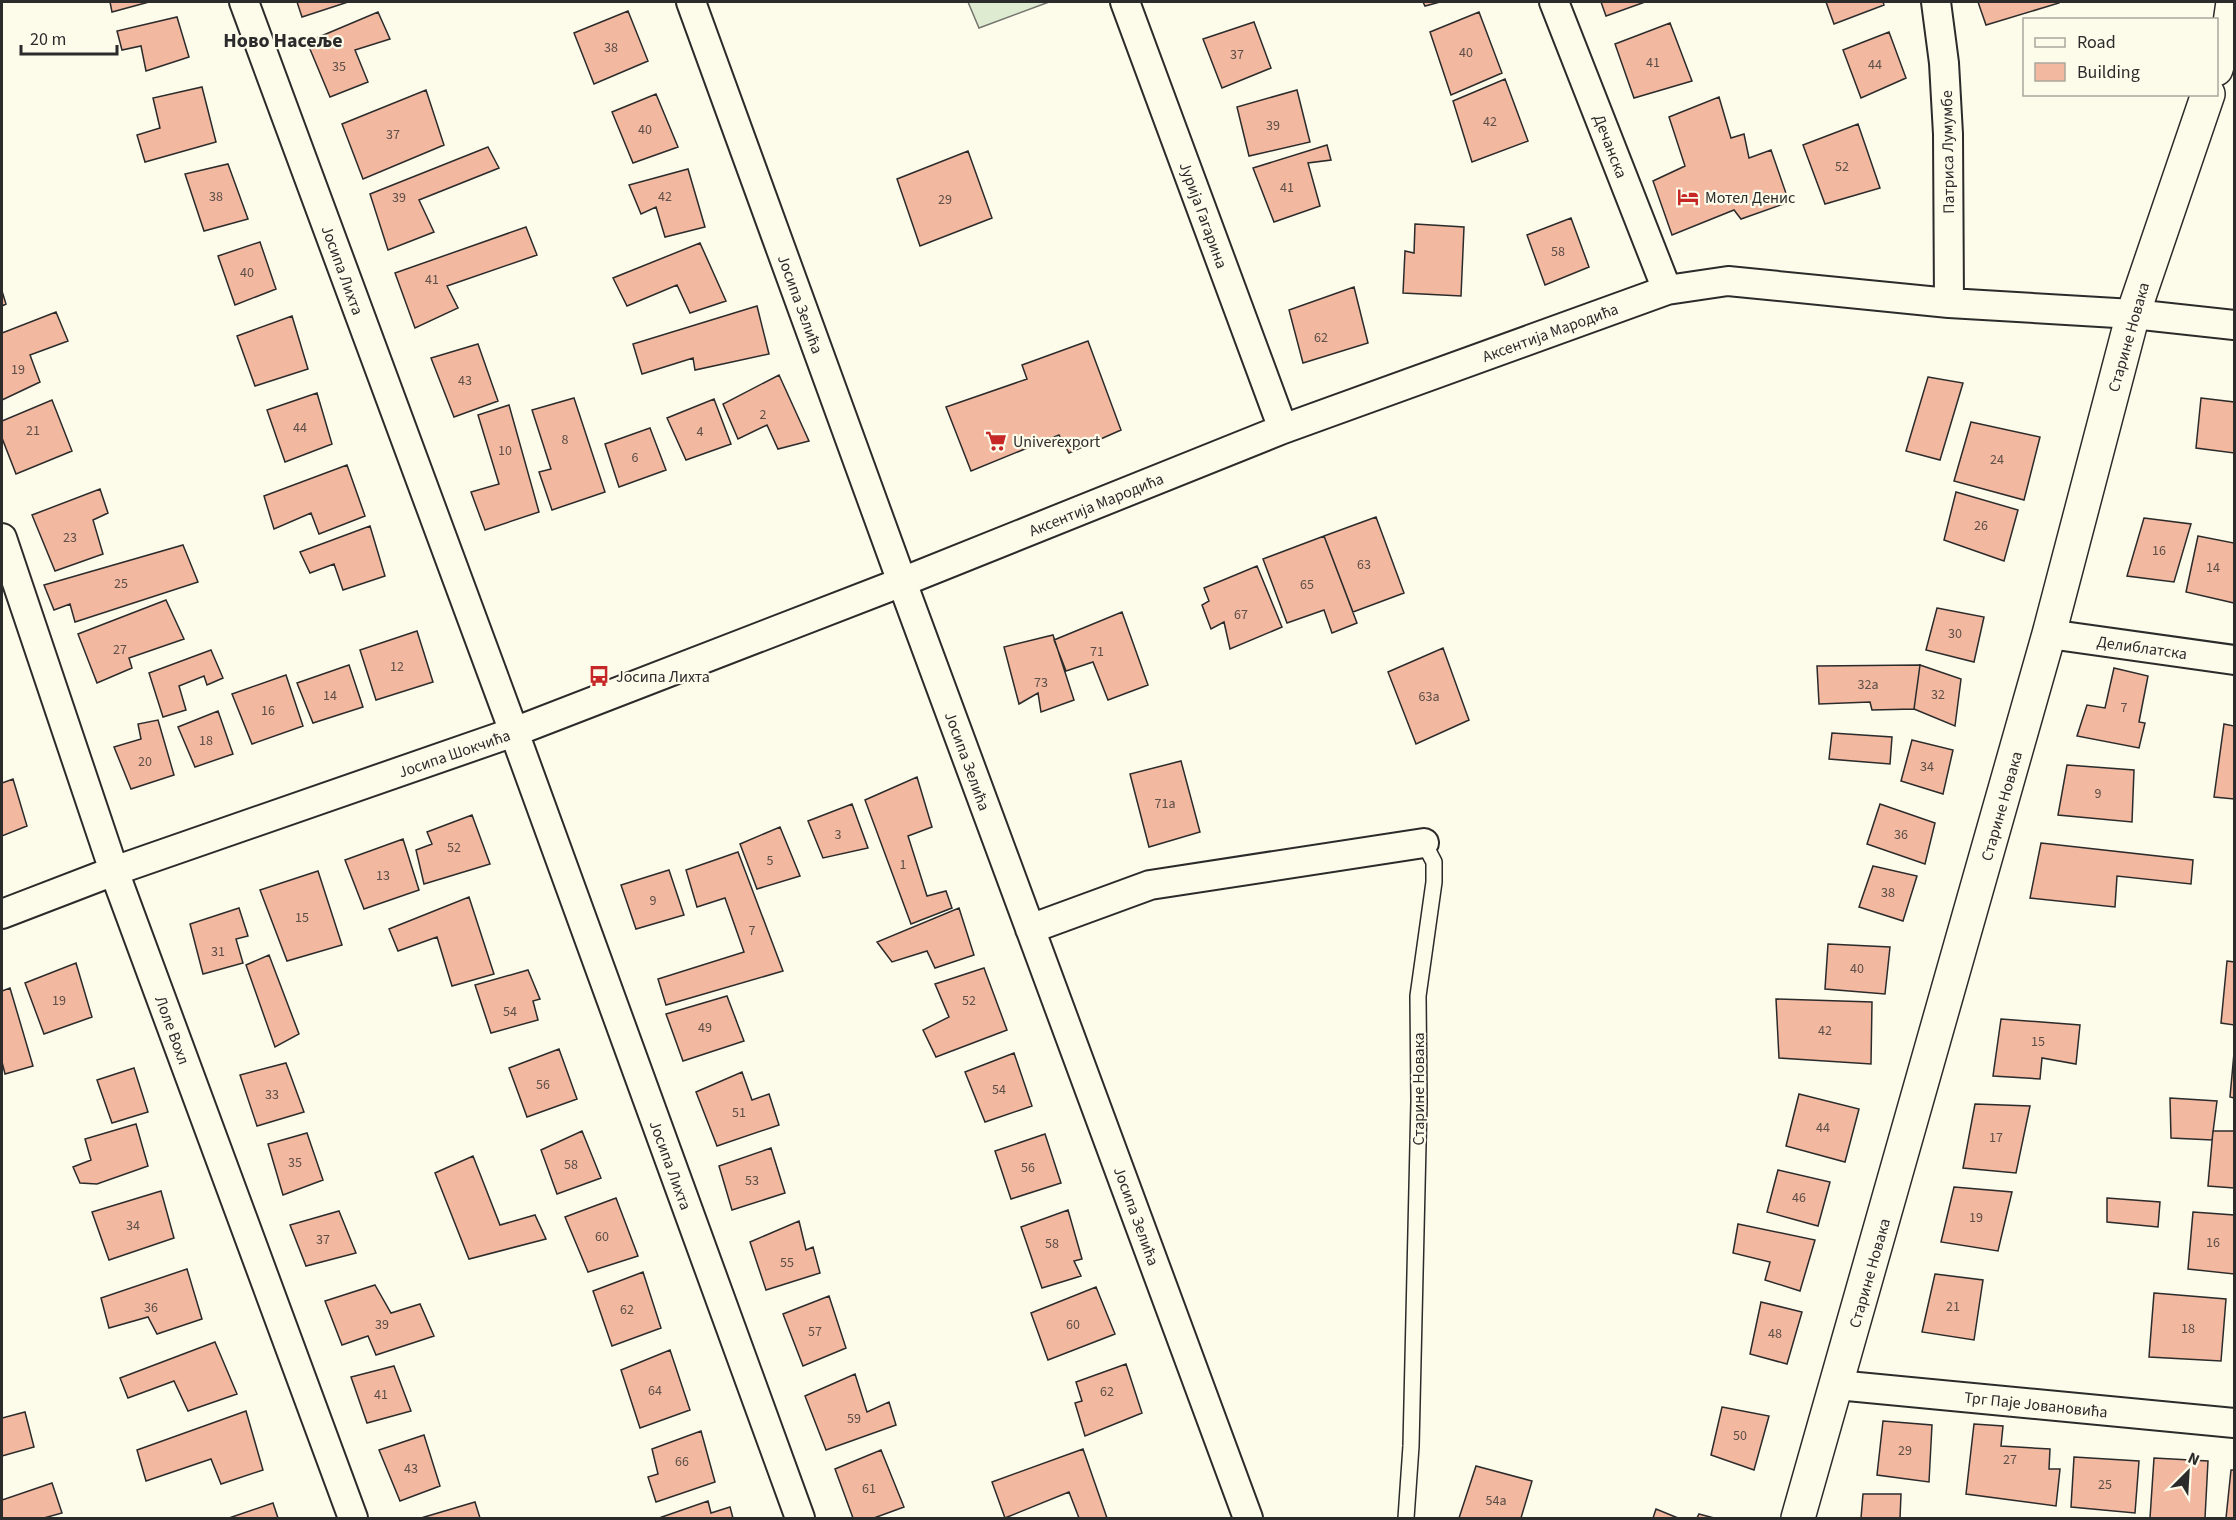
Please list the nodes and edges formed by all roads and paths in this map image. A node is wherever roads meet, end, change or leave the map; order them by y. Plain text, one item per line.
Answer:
1 (244, 2) edge
2 (691, 2) edge
3 (1125, 2) edge
4 (1554, 2) edge
5 (1936, 2) edge
6 (2233, 2) edge
7 (2218, 66) edge
8 (2207, 96) edge
9 (1667, 290) junction
10 (1948, 303) junction
11 (2133, 314) junction
12 (2235, 325) edge
13 (1283, 429) junction
14 (2, 538) edge
15 (903, 582) junction
16 (2049, 634) junction
17 (2235, 660) edge
18 (514, 732) junction
19 (1424, 843) joint
20 (114, 871) junction
21 (2, 914) edge
22 (1030, 929) junction
23 (1837, 1385) junction
24 (2235, 1423) edge
25 (353, 1518) edge
26 (800, 1518) edge
27 (1248, 1518) edge
28 (1406, 1518) edge
29 (1798, 1518) edge

1 - 18 street, Јосипа Лихта
2 - 15 street, Јосипа Зелића
3 - 13 street, Јурија Гагарина
4 - 9 street, Дечанска
5 - 10 street, Патриса Лумумбе
6 - 7 street
8 - 11 street, Старине Новака
9 - 10 street, Аксентија Мародића
9 - 13 street, Аксентија Мародића
10 - 11 street, Аксентија Мародића
11 - 12 street, Аксентија Мародића
11 - 16 street, Старине Новака
13 - 15 street, Аксентија Мародића
14 - 20 street, Лоле Вохл
15 - 18 street, Јосипа Шокчића
15 - 22 street, Јосипа Зелића
16 - 17 street, Делиблатска
16 - 23 street, Старине Новака
18 - 20 street, Јосипа Шокчића
18 - 26 street, Јосипа Лихта
19 - 22 street
19 - 28 lane, Старине Новака
20 - 21 street, Јосипа Шокчића
20 - 25 street, Лоле Вохл
22 - 27 street, Јосипа Зелића
23 - 24 street, Трг Паје Јовановића
23 - 29 street, Старине Новака

